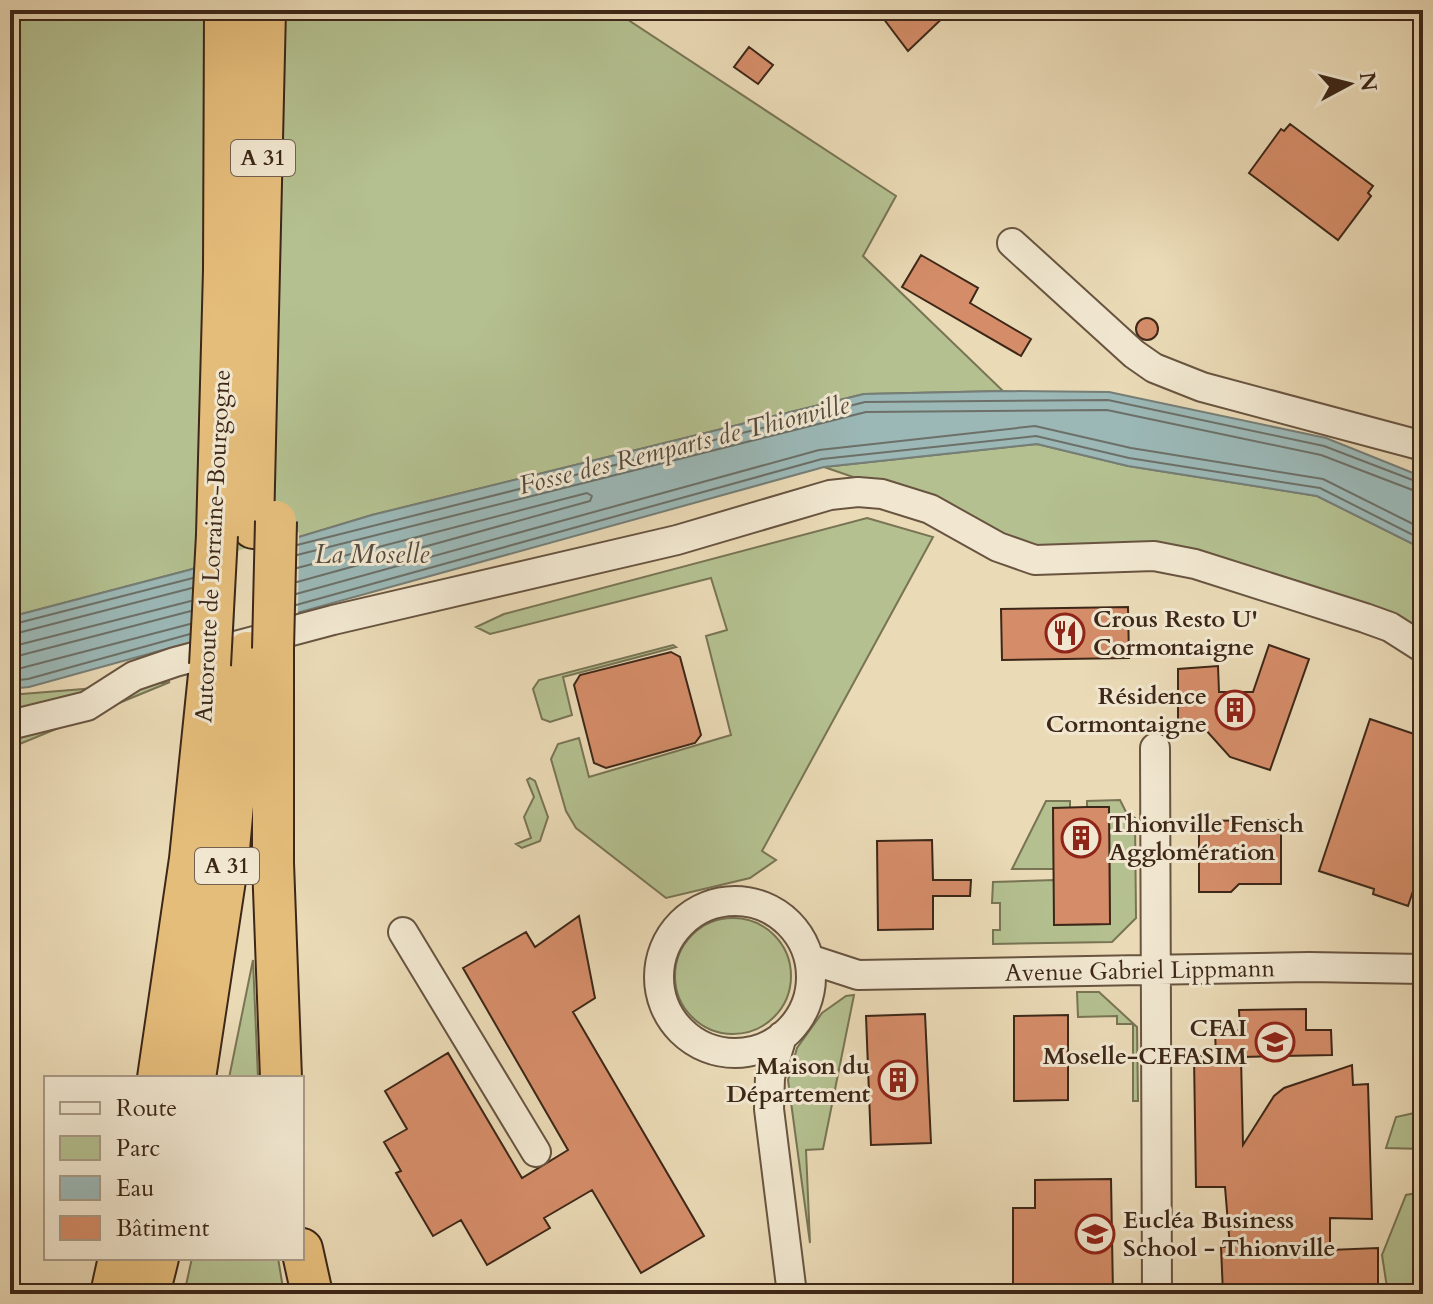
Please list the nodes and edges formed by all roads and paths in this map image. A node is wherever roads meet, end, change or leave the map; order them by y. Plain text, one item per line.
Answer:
1 (225, 10) edge
2 (265, 10) edge
3 (1012, 243) dead end
4 (1423, 446) edge
5 (248, 528) junction
6 (1423, 648) edge
7 (244, 655) junction
8 (10, 725) edge
9 (1155, 748) dead end
10 (403, 932) dead end
11 (809, 959) junction
12 (1423, 969) edge
13 (1156, 970) junction
14 (858, 975) junction
15 (808, 996) junction
16 (782, 1036) junction
17 (726, 1052) junction
18 (158, 1076) edge
19 (195, 1076) edge
20 (281, 1076) edge
21 (769, 1109) junction
22 (536, 1152) dead end
23 (304, 1258) edge
24 (119, 1260) edge
25 (158, 1260) edge
26 (111, 1294) edge
27 (149, 1294) edge
28 (312, 1294) edge
29 (792, 1294) edge
30 (1157, 1294) edge

1 - 5 highway, Autoroute de Lorraine-Bourgogne / A 31
2 - 5 highway, A 31
3 - 4 street
5 - 7 highway, bridge
5 - 7 highway, Autoroute de Lorraine-Bourgogne / A 31, bridge
6 - 8 street
7 - 18 highway, Autoroute de Lorraine-Bourgogne / A 31
7 - 19 highway, Autoroute de Lorraine-Bourgogne / A 31
7 - 20 highway
9 - 13 street
10 - 22 street
11 - 14 street, Avenue Gabriel Lippmann
11 - 15 street
11 - 17 street
12 - 13 street, Avenue Gabriel Lippmann
13 - 14 street, Avenue Gabriel Lippmann
13 - 30 street
14 - 15 street, Avenue Gabriel Lippmann
15 - 16 street
16 - 17 street
16 - 21 street
17 - 21 street
21 - 29 street
23 - 28 highway
24 - 26 highway
25 - 27 highway

